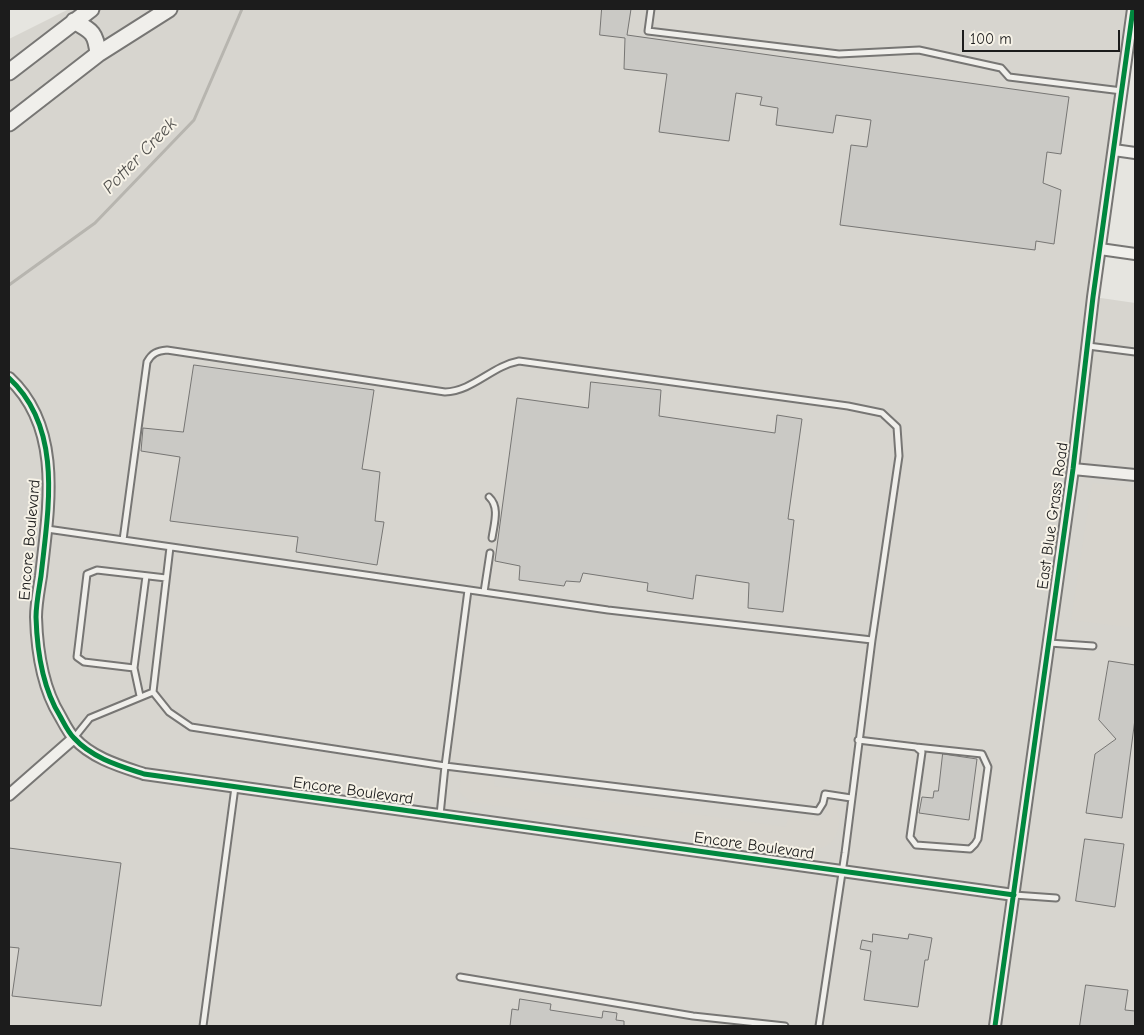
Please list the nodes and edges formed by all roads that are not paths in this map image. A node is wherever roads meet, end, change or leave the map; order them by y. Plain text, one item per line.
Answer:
1 (91, 9) edge
2 (169, 9) edge
3 (651, 9) edge
4 (1133, 9) edge
5 (74, 21) junction
6 (1131, 52) edge
7 (98, 54) junction
8 (9, 72) edge
9 (1122, 91) junction
10 (9, 123) edge
11 (1114, 150) junction
12 (1135, 153) edge
13 (1100, 249) junction
14 (1135, 254) edge
15 (1088, 346) junction
16 (1135, 352) edge
17 (9, 378) edge
18 (1073, 468) junction
19 (1135, 475) edge
20 (489, 497) dead end
21 (46, 529) junction
22 (492, 538) dead end
23 (123, 540) junction
24 (170, 547) junction
25 (490, 553) dead end
26 (146, 576) junction
27 (166, 578) junction
28 (468, 590) junction
29 (484, 592) junction
30 (872, 640) junction
31 (1048, 643) junction
32 (1093, 646) dead end
33 (134, 668) junction
34 (153, 692) junction
35 (140, 696) junction
36 (74, 738) junction
37 (858, 740) junction
38 (916, 747) junction
39 (445, 766) junction
40 (235, 787) junction
41 (9, 795) edge
42 (851, 798) junction
43 (440, 815) junction
44 (842, 871) junction
45 (1014, 895) junction
46 (1056, 898) dead end
47 (460, 977) dead end
48 (203, 1026) edge
49 (785, 1026) edge
50 (819, 1026) edge
51 (995, 1026) edge

1 - 5 main road
2 - 7 main road
3 - 9 lane
4 - 6 street, East Blue Grass Road
5 - 7 main road
5 - 8 main road
6 - 9 street, East Blue Grass Road
7 - 10 main road
9 - 11 street, East Blue Grass Road
11 - 12 street
11 - 13 street, East Blue Grass Road
13 - 14 street
13 - 15 street, East Blue Grass Road
15 - 16 lane
15 - 18 street, East Blue Grass Road
17 - 21 street, Encore Boulevard
18 - 19 street
18 - 31 street, East Blue Grass Road
20 - 22 lane
21 - 23 lane
21 - 36 street, Encore Boulevard
23 - 24 lane
23 - 30 lane
24 - 27 lane
24 - 28 lane
25 - 29 lane
26 - 27 lane
26 - 33 lane
26 - 33 lane
27 - 34 lane
28 - 29 lane
28 - 39 lane
29 - 30 lane
30 - 37 lane
31 - 32 lane
31 - 45 street, East Blue Grass Road
33 - 35 lane
34 - 35 lane
34 - 39 lane
35 - 36 lane
36 - 40 street, Encore Boulevard
36 - 41 street
37 - 38 lane
37 - 42 lane
38 - 38 lane
39 - 42 lane
39 - 43 lane
40 - 43 street, Encore Boulevard
40 - 48 lane
42 - 44 lane
43 - 44 street, Encore Boulevard
44 - 45 street, Encore Boulevard
44 - 50 lane
45 - 46 lane
45 - 51 street, East Blue Grass Road
47 - 49 lane

